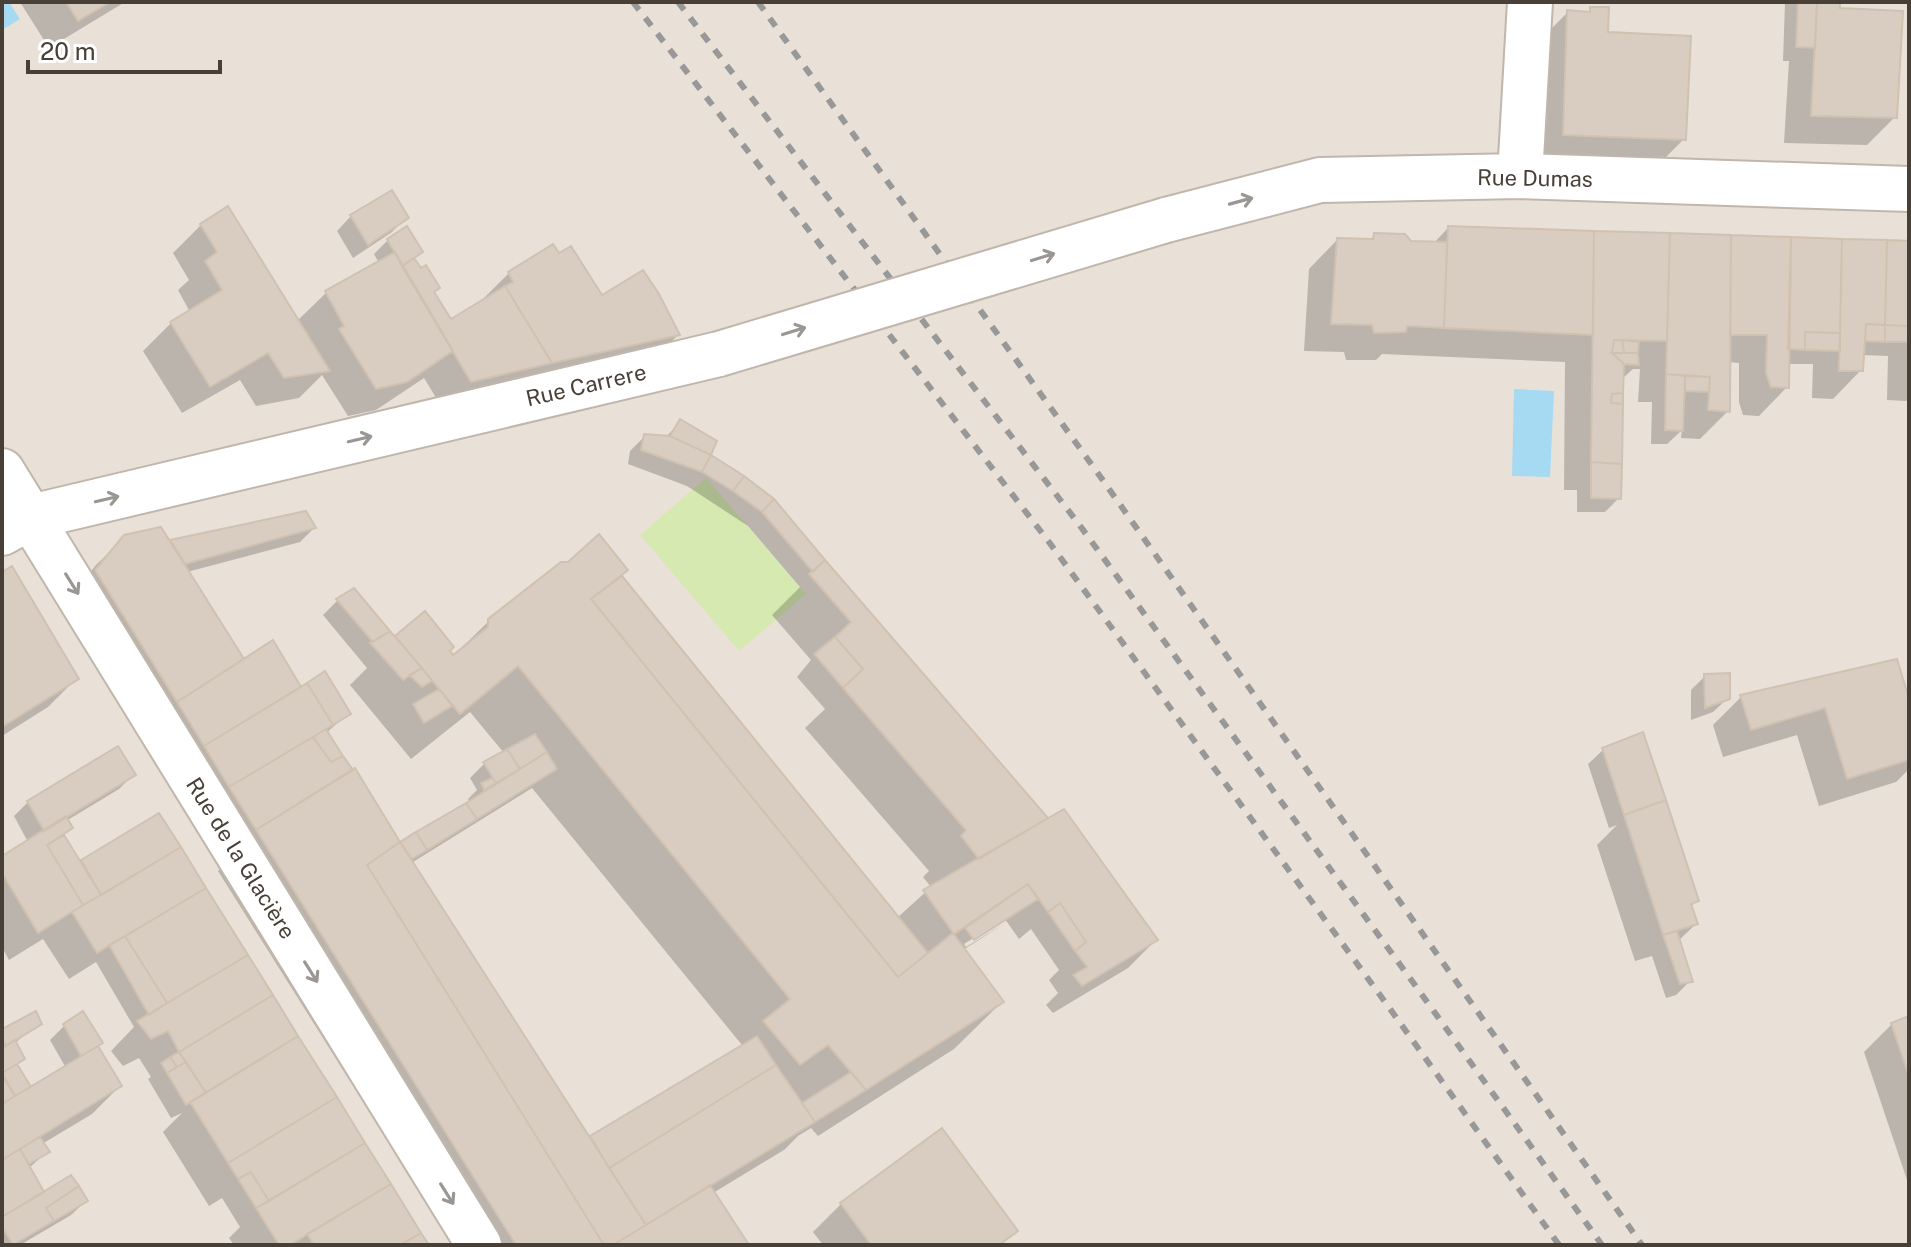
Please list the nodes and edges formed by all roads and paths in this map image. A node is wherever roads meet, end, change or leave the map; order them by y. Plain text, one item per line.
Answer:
1 (1530, 2) edge
2 (1520, 176) junction
3 (1909, 189) edge
4 (1166, 220) joint
5 (2, 471) edge
6 (17, 525) edge
7 (479, 1245) edge

1 - 2 street
2 - 3 street, Rue Dumas
4 -> 2 street, Rue Dumas
6 -> 4 street, Rue Carrere, bridge
5 - 6 street, Rue de la Glacière
6 -> 7 street, Rue de la Glacière

